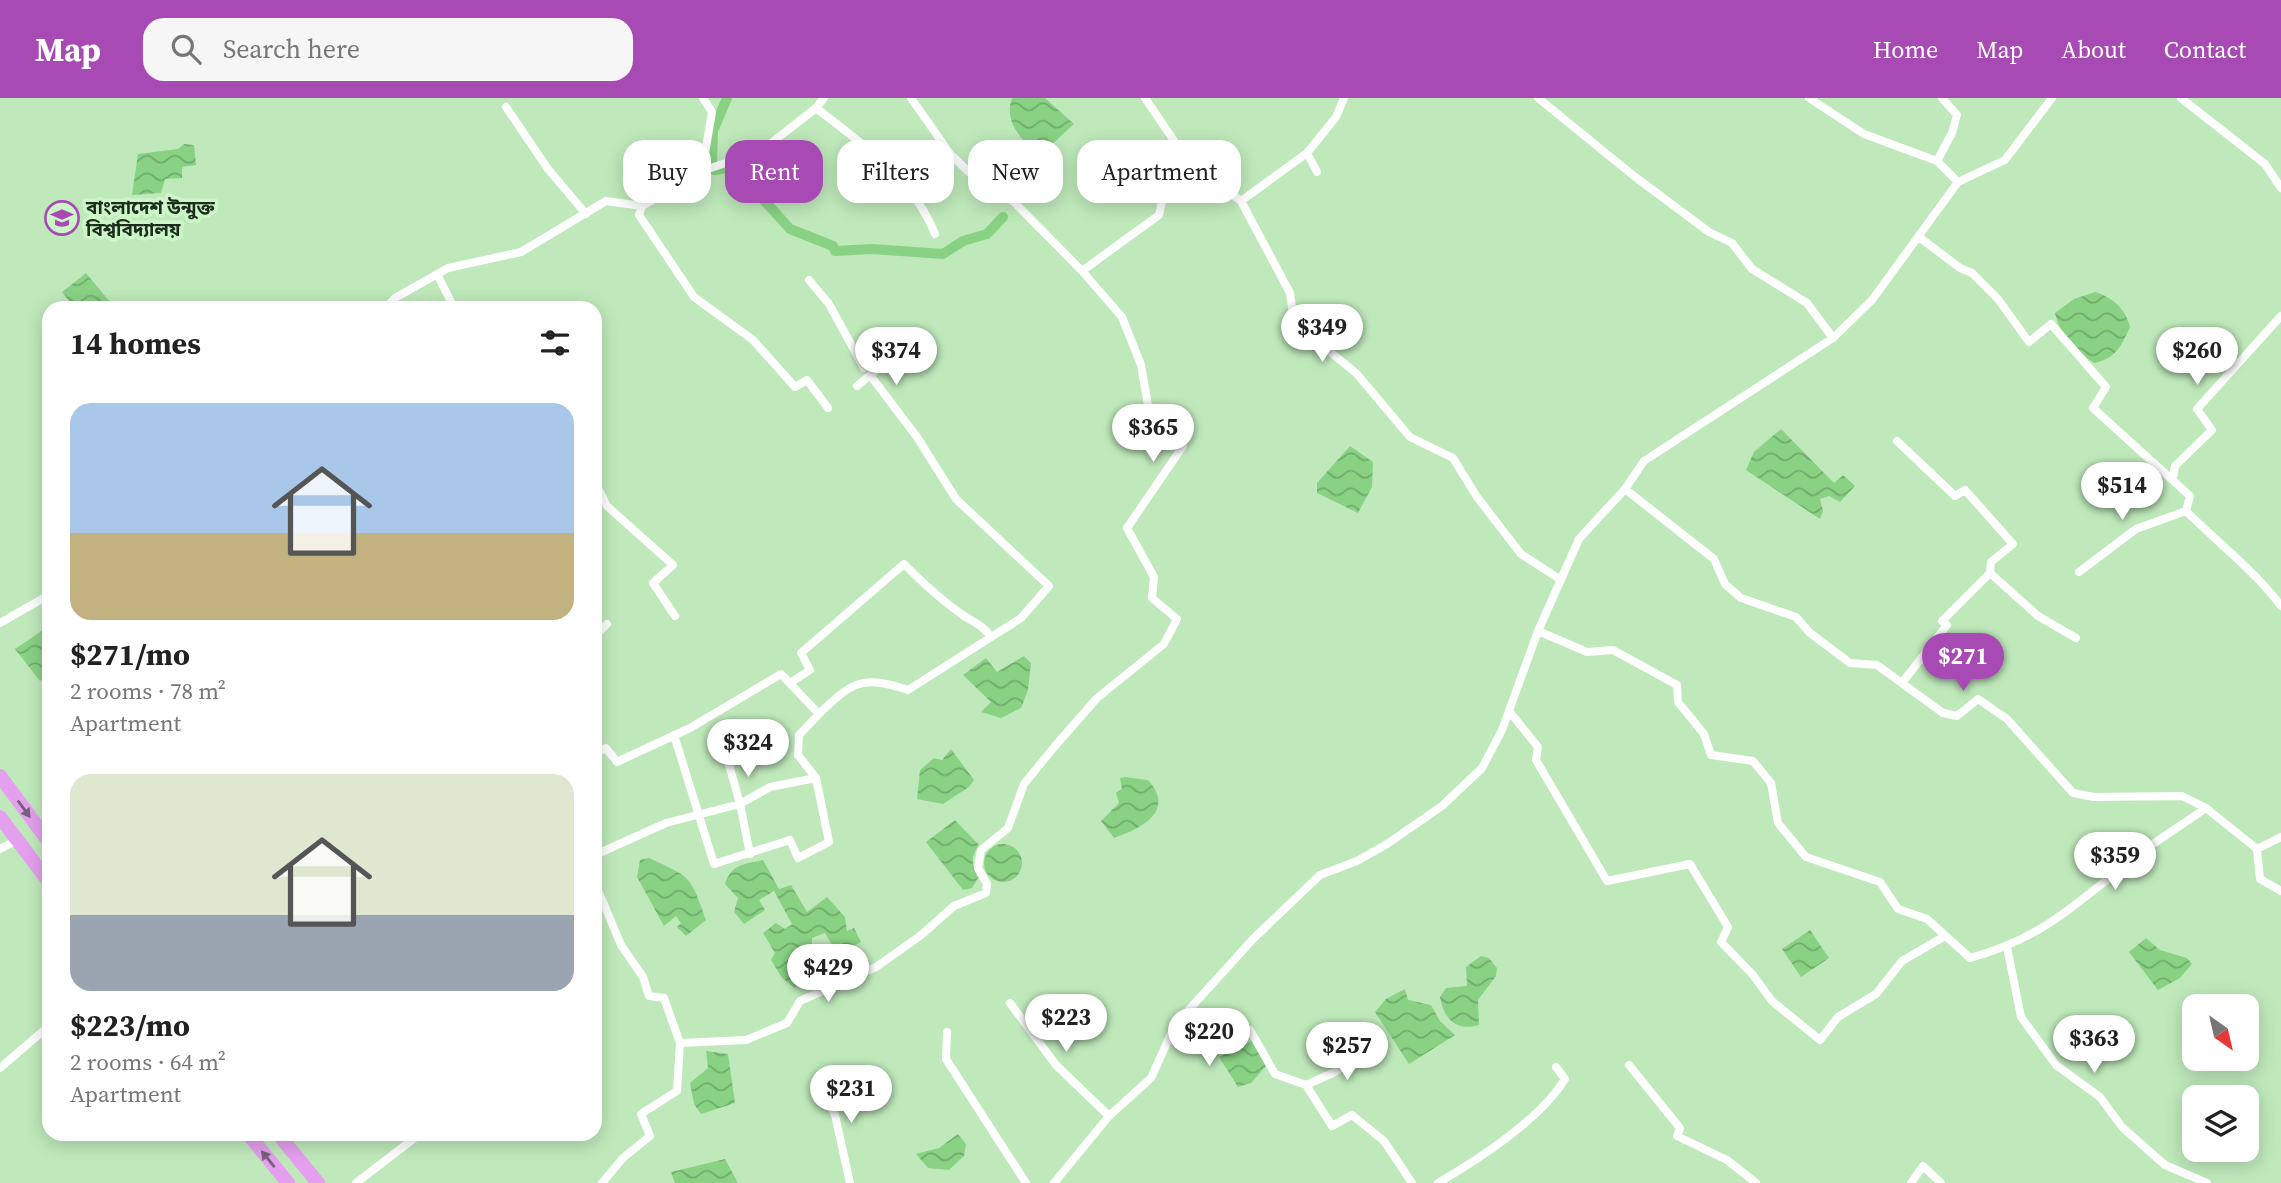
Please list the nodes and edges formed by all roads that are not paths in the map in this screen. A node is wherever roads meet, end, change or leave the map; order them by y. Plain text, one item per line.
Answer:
1 (702, 98) edge
2 (824, 98) edge
3 (911, 98) edge
4 (1145, 98) edge
5 (1344, 98) edge
6 (1538, 98) edge
7 (1809, 98) edge
8 (1942, 98) edge
9 (2052, 98) edge
10 (2181, 98) edge
11 (506, 107) dead end
12 (816, 108) junction
13 (707, 140) edge
14 (1173, 140) edge
15 (1307, 153) junction
16 (1937, 161) junction
17 (711, 168) edge
18 (1317, 172) dead end
19 (1958, 182) junction
20 (2281, 188) edge
21 (1241, 201) joint
22 (647, 203) edge
23 (1162, 203) edge
24 (642, 206) junction
25 (586, 214) junction
26 (935, 234) dead end
27 (1919, 237) junction
28 (1083, 271) junction
29 (438, 274) junction
30 (810, 280) dead end
31 (393, 301) edge
32 (451, 301) edge
33 (2281, 316) edge
34 (1833, 338) junction
35 (870, 375) junction
36 (856, 386) dead end
37 (828, 408) dead end
38 (1897, 441) dead end
39 (2173, 478) junction
40 (1625, 489) junction
41 (602, 496) edge
42 (2186, 511) junction
43 (2079, 572) dead end
44 (1990, 573) junction
45 (1561, 580) junction
46 (42, 599) edge
47 (2281, 606) edge
48 (675, 616) dead end
49 (0, 623) edge
50 (607, 624) dead end
51 (602, 629) edge
52 (1538, 631) junction
53 (991, 637) junction
54 (2076, 638) dead end
55 (790, 683) junction
56 (1902, 683) junction
57 (1509, 711) junction
58 (819, 714) junction
59 (674, 735) junction
60 (602, 750) edge
61 (728, 761) dead end
62 (0, 776) edge
63 (816, 778) junction
64 (740, 804) junction
65 (2206, 808) junction
66 (700, 816) junction
67 (0, 817) edge
68 (42, 833) edge
69 (2281, 837) edge
70 (17, 840) junction
71 (0, 849) edge
72 (2257, 849) junction
73 (602, 852) edge
74 (750, 854) junction
75 (42, 873) edge
76 (2281, 891) edge
77 (602, 900) edge
78 (1945, 936) junction
79 (2007, 947) junction
80 (1010, 1003) dead end
81 (1175, 1025) junction
82 (42, 1032) edge
83 (947, 1032) dead end
84 (680, 1043) junction
85 (1370, 1047) dead end
86 (1629, 1065) dead end
87 (1556, 1067) dead end
88 (0, 1068) edge
89 (821, 1085) dead end
90 (1306, 1085) junction
91 (1109, 1116) junction
92 (254, 1141) edge
93 (284, 1141) edge
94 (411, 1141) edge
95 (288, 1183) edge
96 (317, 1183) edge
97 (356, 1183) edge
98 (602, 1183) edge
99 (850, 1183) edge
100 (1026, 1183) edge
101 (1054, 1183) edge
102 (1412, 1183) edge
103 (1438, 1183) edge
104 (1756, 1183) edge
105 (1911, 1183) edge
106 (1941, 1183) edge
107 (2207, 1183) edge

1 - 13 street
2 - 12 street
3 - 28 street
4 - 14 street
5 - 15 street
6 - 34 street
7 - 16 street
8 - 16 street
9 - 19 street
10 - 20 street
11 - 25 street
12 - 17 street
12 - 26 street
15 - 18 street
15 - 21 street
16 - 19 street
19 - 27 street
21 - 45 street
22 - 24 street
23 - 28 street
24 - 25 street
24 - 37 street
25 - 29 street
27 - 34 street
27 - 39 street
28 - 84 street
29 - 31 street
29 - 32 street
30 - 35 street
33 - 39 street
34 - 40 street
35 - 36 street
35 - 53 street
38 - 44 street
39 - 42 street
40 - 45 street
40 - 56 street
41 - 48 street
42 - 43 street
42 - 47 street
44 - 54 street
44 - 56 street
45 - 52 street
46 - 49 street
50 - 51 street
52 - 57 street
52 - 78 street
53 - 55 street
53 - 58 street
55 - 58 street
55 - 59 street
56 - 65 street
57 - 78 street
57 - 81 street
58 - 63 street
59 - 60 street
59 - 66 street
61 - 64 street
62 -> 68 highway
63 - 64 street
63 - 74 street
64 - 66 street
64 - 74 street
65 - 72 street
65 - 79 street
66 - 73 street
66 - 74 street
67 - 70 highway
69 - 72 street
70 - 71 street
70 - 75 highway
72 - 76 street
77 - 84 street
78 - 79 street
79 - 107 street
80 - 91 street
81 - 90 street
81 - 91 street
82 - 88 street
83 - 100 street
84 - 98 street
85 - 90 street
86 - 104 street
87 - 103 street
89 - 99 street
90 - 102 street
91 - 101 street
95 -> 92 highway
93 - 96 highway
94 - 97 street
105 - 106 street

